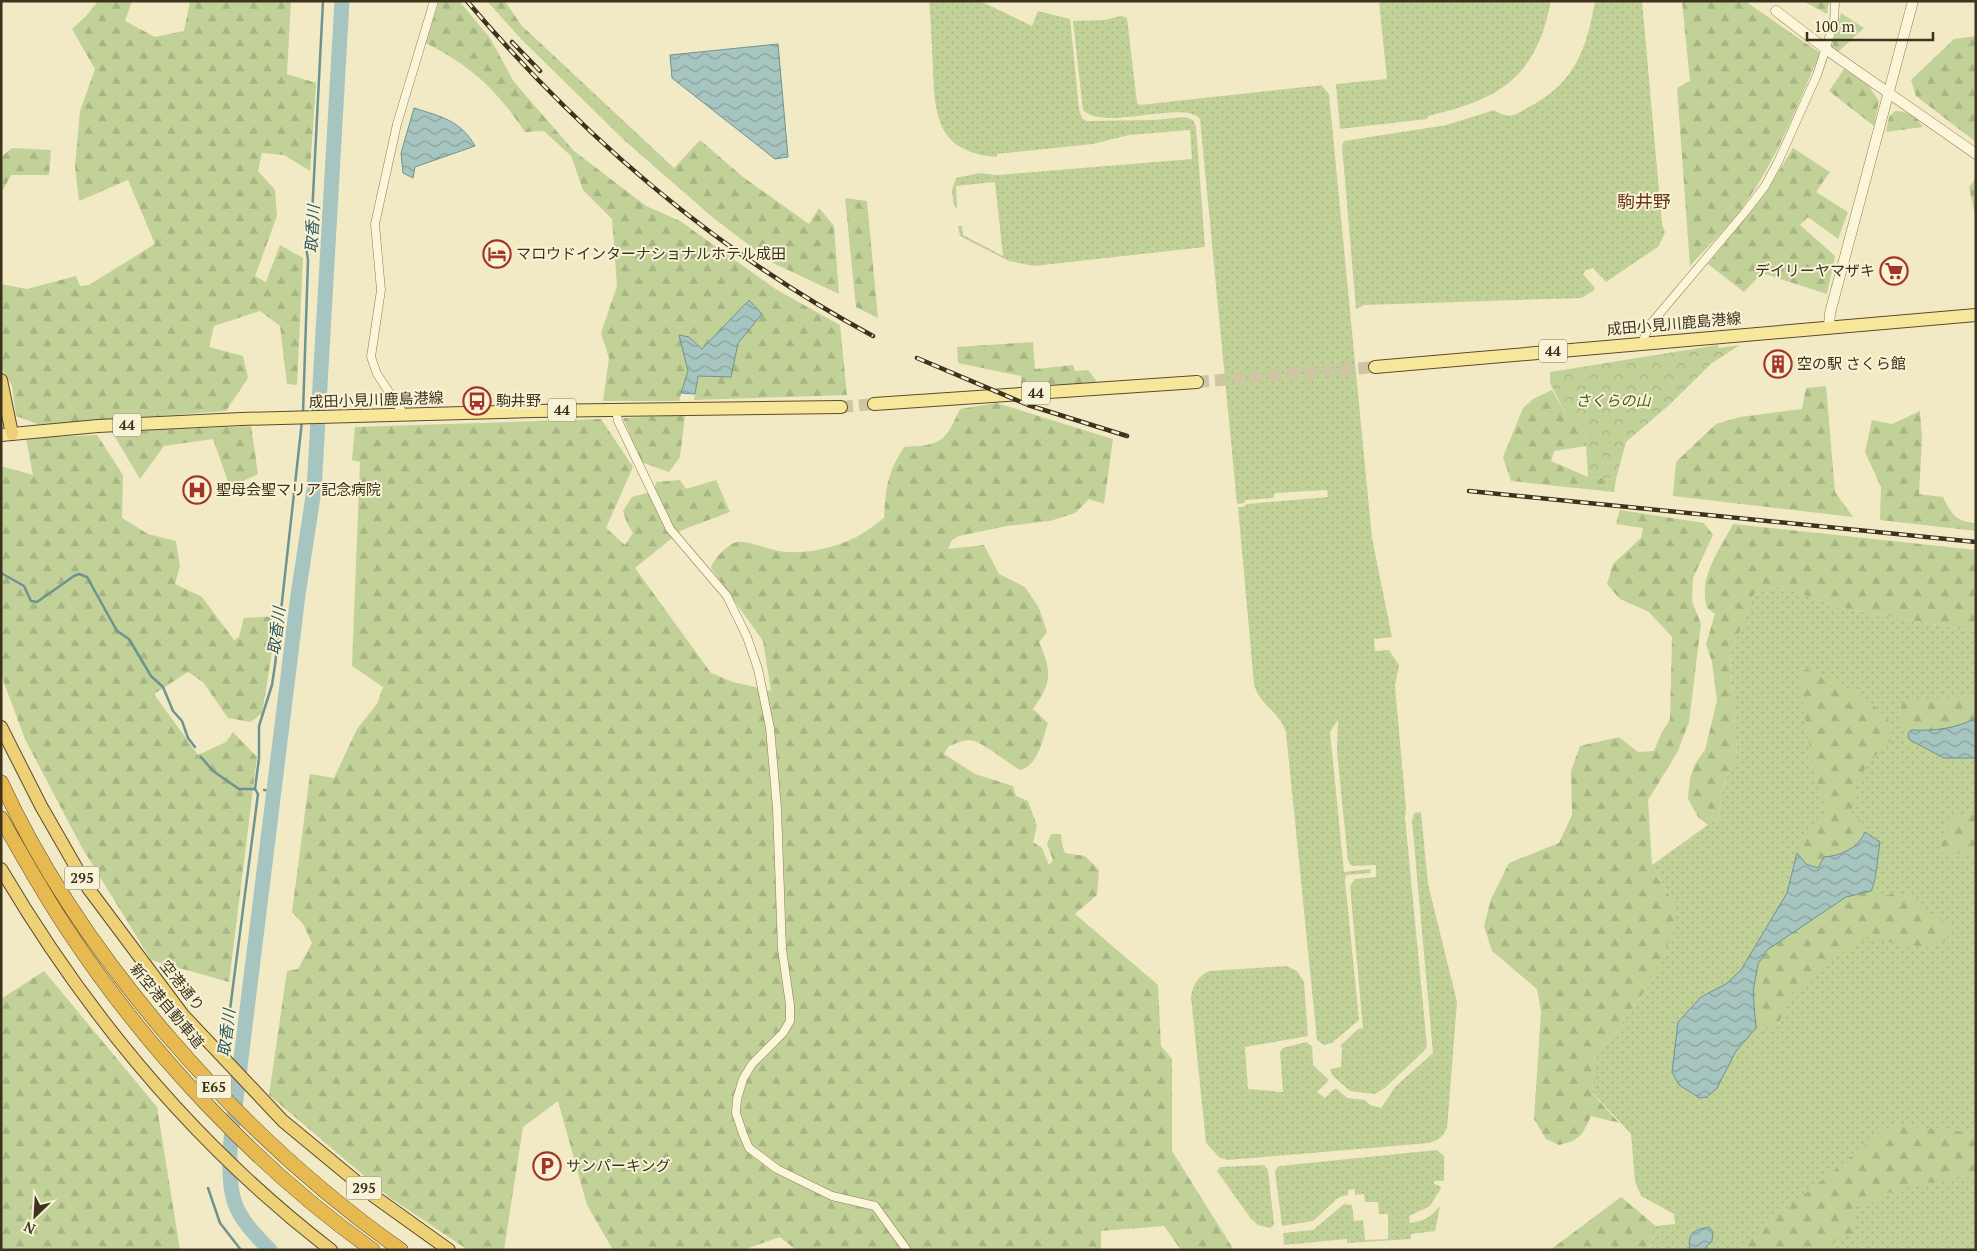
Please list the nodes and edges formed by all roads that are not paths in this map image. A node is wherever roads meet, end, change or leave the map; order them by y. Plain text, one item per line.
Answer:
1 (434, 1) edge
2 (1836, 1) edge
3 (1913, 1) edge
4 (1776, 11) dead end
5 (1827, 50) junction
6 (1889, 92) junction
7 (1976, 154) edge
8 (1976, 315) edge
9 (1828, 326) junction
10 (1642, 343) junction
11 (1375, 367) tunnel mouth
12 (1, 380) edge
13 (1197, 382) tunnel mouth
14 (874, 404) tunnel mouth
15 (841, 407) tunnel mouth
16 (616, 409) junction
17 (405, 416) junction
18 (7, 434) edge
19 (1, 727) edge
20 (1, 782) edge
21 (1, 818) edge
22 (1, 869) edge
23 (331, 1250) edge
24 (373, 1250) edge
25 (401, 1250) edge
26 (449, 1250) edge
27 (907, 1250) edge

1 - 17 street
2 - 5 street
3 - 6 street
4 - 5 street
5 - 6 street
5 - 10 street
6 - 7 street
6 - 9 street
8 - 9 main road, 成田小見川鹿島港線 / 44
9 - 10 main road, 成田小見川鹿島港線 / 44
10 - 11 main road, 成田小見川鹿島港線 / 44
12 - 18 highway
13 - 14 main road, 44
15 - 16 main road, 成田小見川鹿島港線 / 44
16 - 17 main road, 成田小見川鹿島港線 / 44
16 - 27 street
17 - 18 main road, 成田小見川鹿島港線 / 44
19 - 26 highway, 空港通り / 295
20 - 25 highway, 新空港自動車道 / E65
21 - 24 highway, E65
22 - 23 highway

